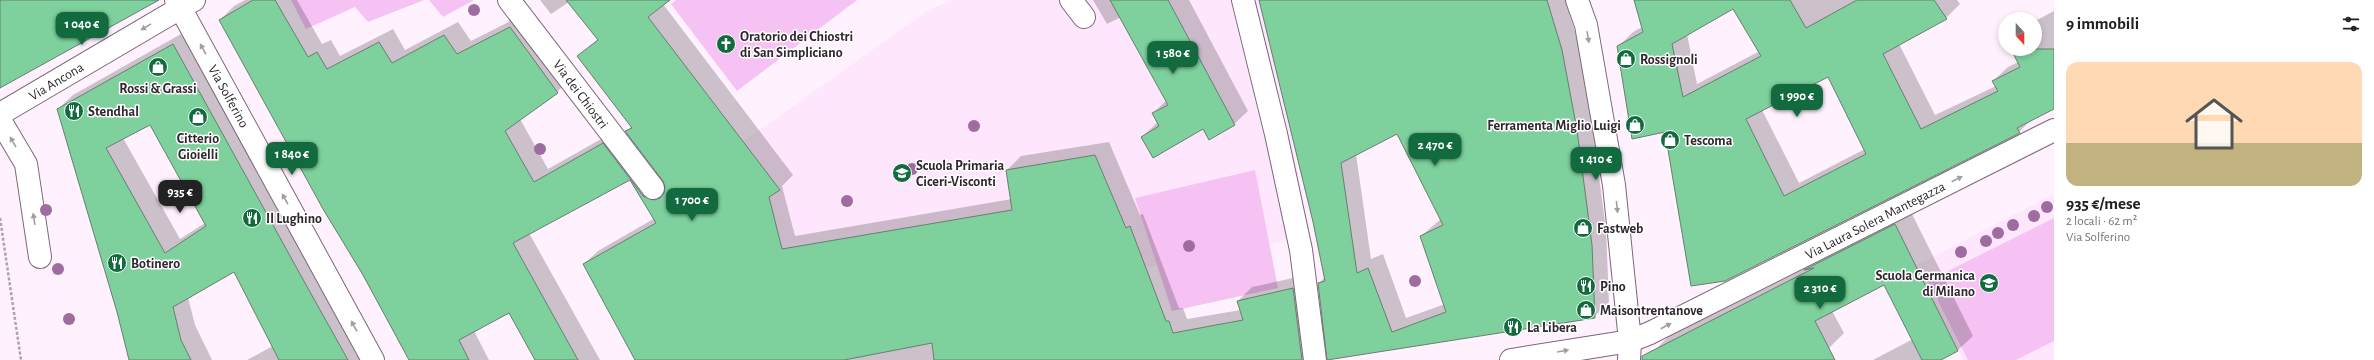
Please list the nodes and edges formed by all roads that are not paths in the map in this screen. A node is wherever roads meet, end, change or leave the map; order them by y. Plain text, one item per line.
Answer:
1 (509, 0) edge
2 (1071, 0) edge
3 (1243, 0) edge
4 (1577, 0) edge
5 (184, 3) edge
6 (1084, 17) dead end
7 (0, 114) edge
8 (0, 120) edge
9 (2054, 130) edge
10 (653, 188) dead end
11 (40, 257) dead end
12 (1630, 350) edge
13 (373, 360) edge
14 (1315, 360) edge
15 (1511, 360) edge

1 - 10 street, Via dei Chiostri
2 - 6 street
3 - 14 street
4 -> 12 street
5 -> 7 street, Via Ancona
13 -> 5 street, Via Solferino
11 -> 8 street
12 -> 9 street, Via Laura Solera Mantegazza
15 -> 12 street, Via Laura Solera Mantegazza

